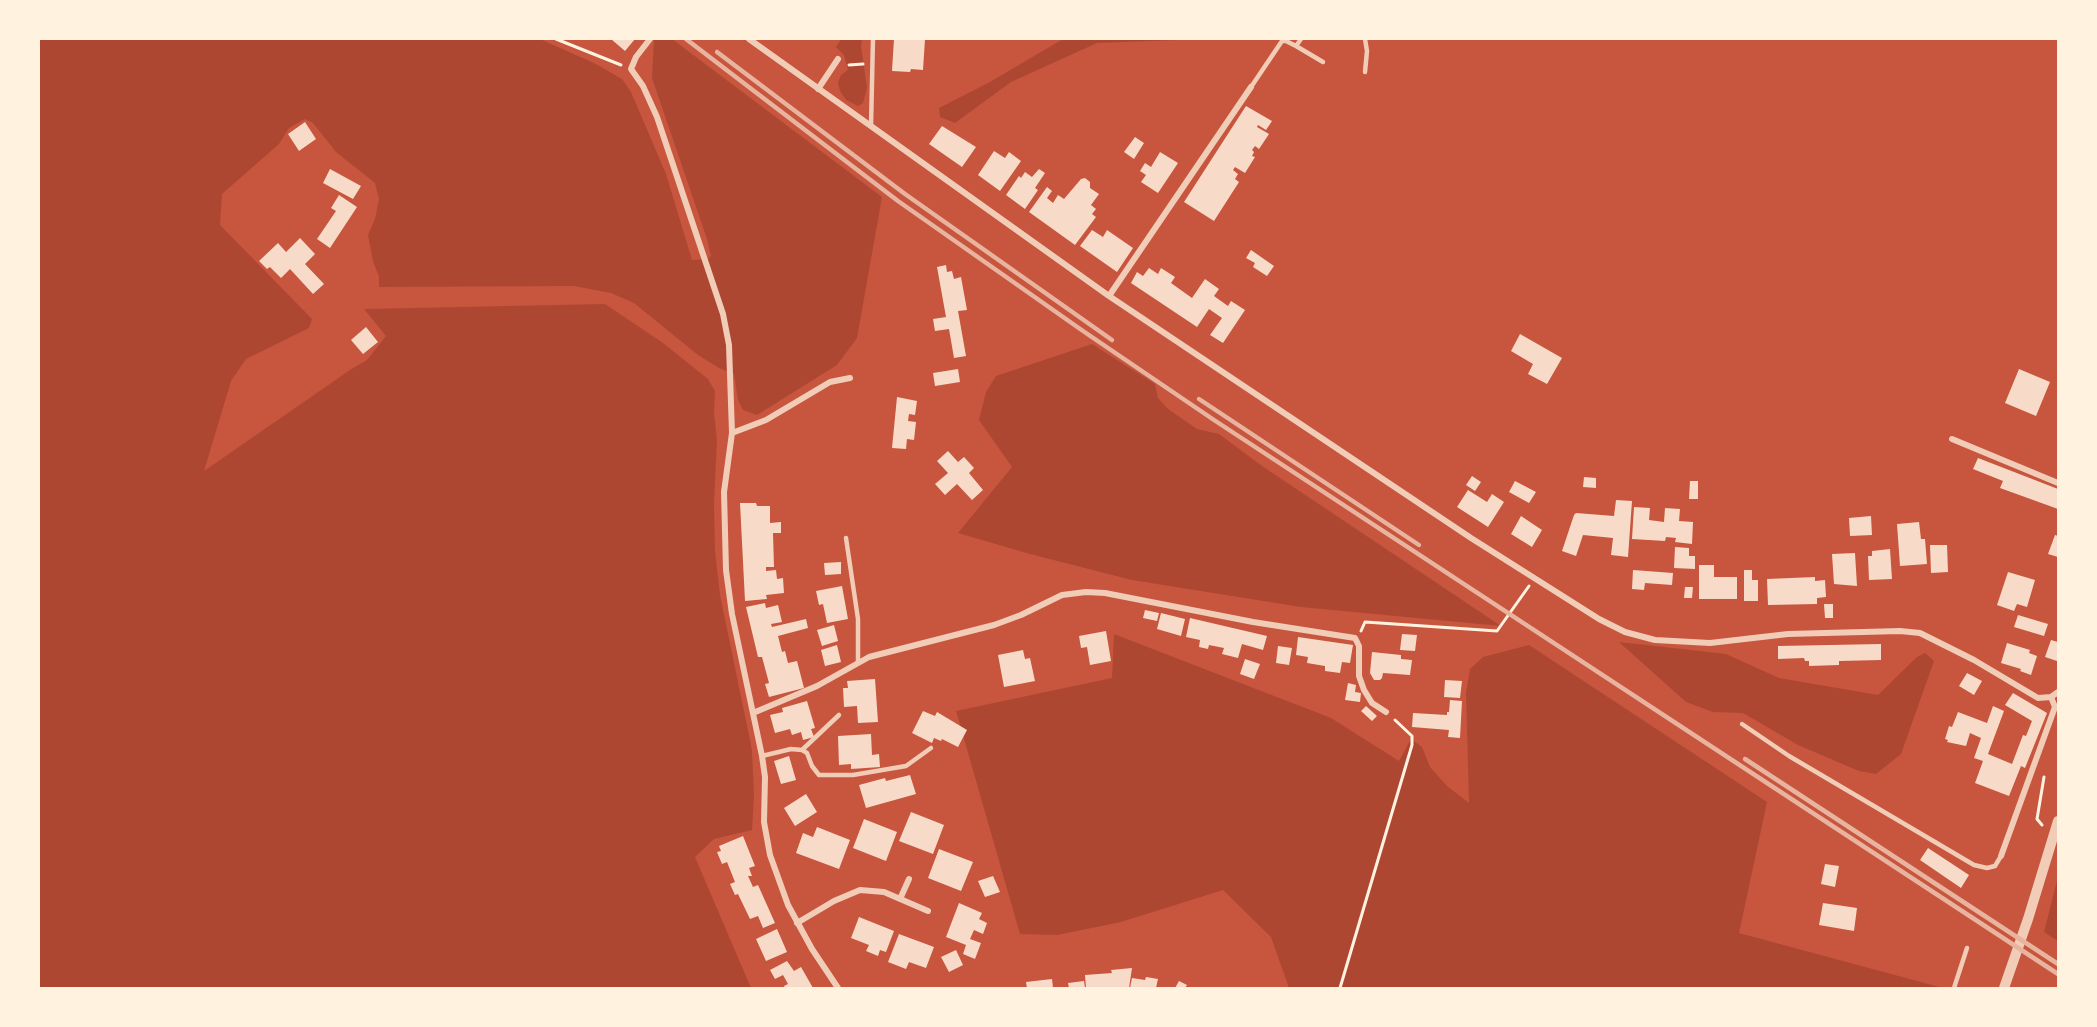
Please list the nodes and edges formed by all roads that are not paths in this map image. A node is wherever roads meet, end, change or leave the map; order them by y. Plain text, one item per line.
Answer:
1 (650, 39) edge
2 (749, 39) edge
3 (873, 39) edge
4 (1300, 39) edge
5 (1365, 39) edge
6 (1296, 46) junction
7 (837, 61) road end
8 (1323, 62) dead end
9 (1365, 72) dead end
10 (1251, 87) joint
11 (818, 89) junction
12 (871, 126) junction
13 (1108, 296) junction
14 (850, 378) dead end
15 (732, 433) junction
16 (1952, 439) dead end
17 (2058, 483) edge
18 (846, 538) dead end
19 (858, 663) junction
20 (2058, 692) edge
21 (2051, 698) junction
22 (1386, 712) road end
23 (753, 713) junction
24 (839, 715) dead end
25 (1742, 724) dead end
26 (931, 748) dead end
27 (802, 750) junction
28 (762, 756) junction
29 (2058, 821) edge
30 (2001, 856) joint
31 (909, 879) dead end
32 (900, 899) junction
33 (928, 911) dead end
34 (797, 923) junction
35 (1967, 948) dead end
36 (838, 988) edge
37 (1954, 988) edge
38 (2004, 988) edge

1 - 15 street
2 - 11 street
3 - 12 lane
4 - 6 lane
5 - 9 lane
6 - 8 lane
6 - 10 lane
7 - 11 street
10 - 13 street
11 - 12 street
12 - 13 street
13 - 21 street
14 - 15 street
15 - 23 street
16 - 17 street
18 - 19 lane
19 - 22 street
19 - 23 street
20 - 21 street
21 - 30 street
23 - 28 street
24 - 27 lane
25 - 30 lane
26 - 27 lane
27 - 28 lane
28 - 34 street
29 - 38 street
31 - 32 street
32 - 33 street
32 - 34 street
34 - 36 street
35 - 37 lane

